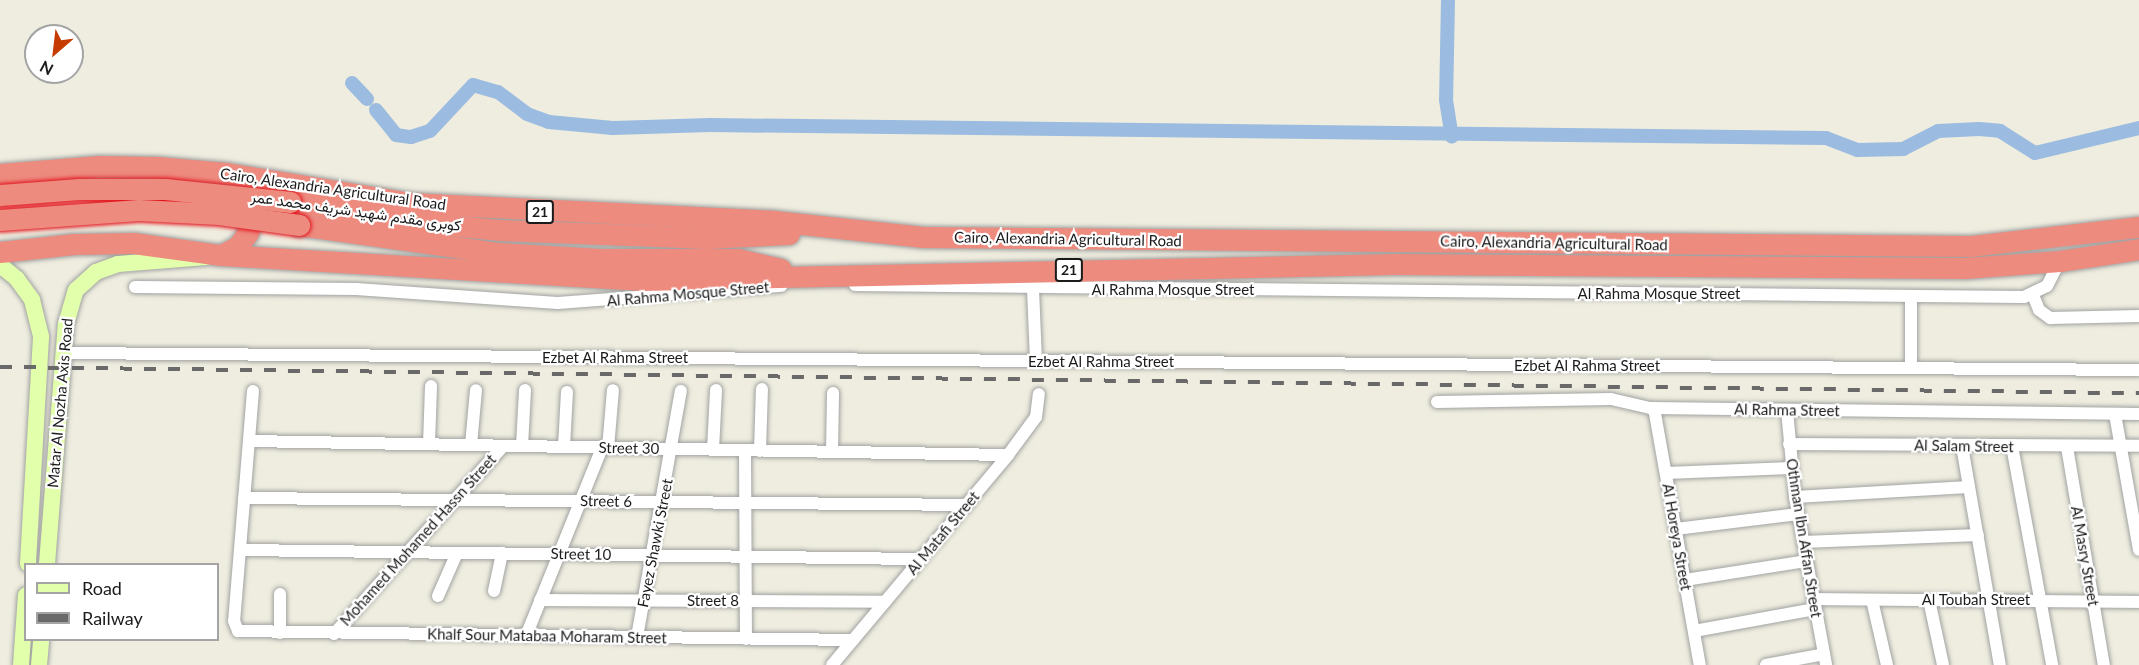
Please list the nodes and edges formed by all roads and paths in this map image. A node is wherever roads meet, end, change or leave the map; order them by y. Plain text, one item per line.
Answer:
1 (227, 173) junction
2 (0, 174) edge
3 (0, 195) edge
4 (0, 220) edge
5 (2139, 227) edge
6 (855, 231) junction
7 (2139, 249) edge
8 (0, 252) edge
9 (221, 255) junction
10 (2060, 261) junction
11 (0, 265) edge
12 (797, 275) junction
13 (135, 287) dead end
14 (1032, 289) junction
15 (2033, 295) junction
16 (1911, 296) junction
17 (2139, 316) edge
18 (64, 353) junction
19 (1036, 361) junction
20 (1911, 368) junction
21 (2139, 370) edge
22 (431, 386) dead end
23 (762, 389) dead end
24 (476, 390) dead end
25 (525, 390) dead end
26 (613, 390) dead end
27 (716, 390) dead end
28 (253, 391) dead end
29 (681, 391) dead end
30 (567, 392) dead end
31 (833, 393) dead end
32 (1039, 394) dead end
33 (1437, 402) dead end
34 (1654, 408) junction
35 (1787, 410) junction
36 (2115, 414) junction
37 (2139, 414) edge
38 (249, 441) junction
39 (429, 444) junction
40 (1789, 444) junction
41 (471, 445) junction
42 (503, 446) junction
43 (522, 446) junction
44 (1962, 446) junction
45 (2012, 446) junction
46 (2121, 446) junction
47 (2139, 446) edge
48 (564, 447) junction
49 (2067, 447) junction
50 (605, 448) junction
51 (672, 449) junction
52 (713, 450) junction
53 (746, 450) junction
54 (760, 451) junction
55 (832, 452) junction
56 (1008, 455) junction
57 (1791, 468) junction
58 (1665, 473) junction
59 (1969, 487) junction
60 (1795, 497) junction
61 (244, 498) junction
62 (454, 500) junction
63 (581, 501) junction
64 (662, 502) junction
65 (746, 502) junction
66 (967, 504) junction
67 (1798, 514) junction
68 (1676, 529) junction
69 (1977, 536) junction
70 (1803, 542) junction
71 (240, 550) junction
72 (2139, 550) edge
73 (407, 552) junction
74 (457, 553) junction
75 (502, 553) junction
76 (559, 554) junction
77 (652, 555) junction
78 (746, 556) junction
79 (921, 559) junction
80 (1806, 561) junction
81 (28, 563) edge
82 (47, 563) edge
83 (1685, 580) junction
84 (494, 591) dead end
85 (280, 594) dead end
86 (438, 596) dead end
87 (540, 600) junction
88 (1872, 600) junction
89 (1929, 600) junction
90 (644, 601) junction
91 (746, 601) junction
92 (1989, 601) junction
93 (2040, 601) junction
94 (885, 602) junction
95 (2093, 602) junction
96 (2139, 602) edge
97 (1814, 604) junction
98 (24, 618) edge
99 (1694, 631) junction
100 (279, 633) junction
101 (334, 634) junction
102 (526, 636) junction
103 (637, 638) junction
104 (746, 639) junction
105 (853, 640) junction
106 (41, 641) edge
107 (1825, 660) edge
108 (20, 665) edge
109 (39, 665) edge
110 (832, 665) edge
111 (1700, 665) edge
112 (1769, 665) edge
113 (1887, 665) edge
114 (1943, 665) edge
115 (2000, 665) edge
116 (2052, 665) edge
117 (2104, 665) edge

1 - 2 highway, Cairo, Alexandria Agricultural Road / 21
1 - 6 highway, Cairo, Alexandria Agricultural Road / 21
1 - 9 highway
3 - 6 highway, كوبرى مقدم شهيد شريف محمد عمر, bridge
4 - 12 highway, كوبرى مقدم شهيد شريف محمد عمر, bridge
5 - 6 highway, Cairo, Alexandria Agricultural Road / 21
7 - 10 highway, Cairo, Alexandria Agricultural Road / 21
8 - 9 highway, Cairo, Alexandria Agricultural Road / 21
9 - 12 highway, Cairo, Alexandria Agricultural Road / 21
9 - 18 main road, Matar Al Nozha Axis Road
10 - 12 highway, Cairo, Alexandria Agricultural Road / 21
10 - 15 street
11 - 81 main road, Matar Al Nozha Axis Road
13 - 14 street, Al Rahma Mosque Street
14 - 16 street, Al Rahma Mosque Street
14 - 19 street
15 - 16 street, Al Rahma Mosque Street
15 - 17 street
16 - 20 street
18 - 19 street, Ezbet Al Rahma Street
18 - 82 main road, Matar Al Nozha Axis Road
19 - 20 street, Ezbet Al Rahma Street
20 - 21 street, Ezbet Al Rahma Street
22 - 39 street
23 - 54 street
24 - 41 street
25 - 43 street
26 - 50 street
27 - 52 street
28 - 38 street
29 - 51 street, Fayez Shawki Street
30 - 48 street
31 - 55 street
32 - 56 street, Al Matafi Street
33 - 34 street, Al Rahma Street
34 - 35 street, Al Rahma Street
34 - 58 street, Al Horeya Street
35 - 36 street, Al Rahma Street
35 - 40 street, Othman Ibn Affan Street
36 - 37 street, Al Rahma Street
36 - 46 street
38 - 39 street, Street 30
38 - 61 street
39 - 41 street, Street 30
40 - 44 street, Al Salam Street
40 - 57 street, Othman Ibn Affan Street
41 - 42 street, Street 30
42 - 43 street, Street 30
42 - 62 street, Mohamed Mohamed Hassn Street
43 - 48 street, Street 30
44 - 45 street, Al Salam Street
44 - 59 street
45 - 49 street, Al Salam Street
45 - 93 street
46 - 47 street, Al Salam Street
46 - 49 street, Al Salam Street
46 - 72 street
48 - 50 street, Street 30
49 - 95 street, Al Masry Street
50 - 51 street, Street 30
50 - 63 street
51 - 52 street, Street 30
51 - 64 street, Fayez Shawki Street
52 - 53 street, Street 30
53 - 54 street, Street 30
53 - 65 street
54 - 55 street, Street 30
55 - 56 street, Street 30
56 - 66 street, Al Matafi Street
57 - 58 street
57 - 60 street, Othman Ibn Affan Street
58 - 68 street, Al Horeya Street
59 - 60 street
59 - 69 street
60 - 67 street, Othman Ibn Affan Street
61 - 62 street, Street 6
61 - 71 street
62 - 63 street, Street 6
62 - 73 street, Mohamed Mohamed Hassn Street
63 - 64 street, Street 6
63 - 76 street
64 - 65 street, Street 6
64 - 77 street, Fayez Shawki Street
65 - 66 street, Street 6
65 - 78 street
66 - 79 street, Al Matafi Street
67 - 68 street
67 - 70 street, Othman Ibn Affan Street
68 - 83 street, Al Horeya Street
69 - 70 street
69 - 92 street
70 - 80 street, Othman Ibn Affan Street
71 - 73 street, Street 10
71 - 100 street, Khalf Sour Matabaa Moharam Street
73 - 74 street, Street 10
73 - 101 street, Mohamed Mohamed Hassn Street
74 - 75 street, Street 10
74 - 86 street
75 - 76 street, Street 10
75 - 84 street
76 - 77 street, Street 10
76 - 87 street
77 - 78 street, Street 10
77 - 90 street, Fayez Shawki Street
78 - 79 street, Street 10
78 - 91 street
79 - 94 street, Al Matafi Street
80 - 83 street
80 - 97 street, Othman Ibn Affan Street
83 - 99 street, Al Horeya Street
85 - 100 street
87 - 90 street, Street 8
87 - 102 street
88 - 89 street, Al Toubah Street
88 - 97 street, Al Toubah Street
88 - 113 street
89 - 92 street, Al Toubah Street
89 - 114 street
90 - 91 street, Street 8
90 - 103 street, Fayez Shawki Street
91 - 94 street, Street 8
91 - 104 street
92 - 93 street, Al Toubah Street
92 - 115 street
93 - 95 street, Al Toubah Street
93 - 116 street
94 - 105 street, Al Matafi Street
95 - 96 street, Al Toubah Street
95 - 117 street, Al Masry Street
97 - 99 street, Al Toubah Street
97 - 107 street, Othman Ibn Affan Street
98 - 108 main road
99 - 111 street, Al Horeya Street
100 - 101 street, Khalf Sour Matabaa Moharam Street
101 - 102 street, Khalf Sour Matabaa Moharam Street
102 - 103 street, Khalf Sour Matabaa Moharam Street
103 - 104 street, Khalf Sour Matabaa Moharam Street
104 - 105 street, Khalf Sour Matabaa Moharam Street
105 - 110 street, Al Matafi Street
106 - 109 main road
107 - 112 street

